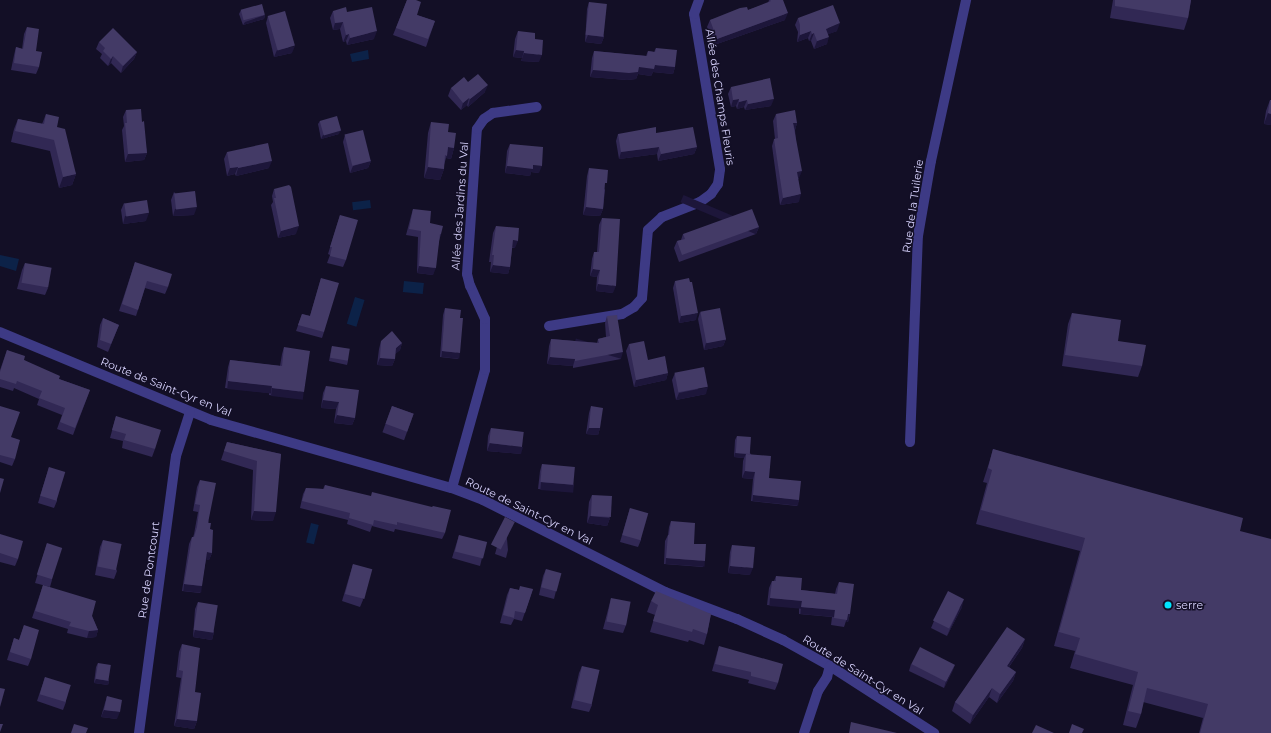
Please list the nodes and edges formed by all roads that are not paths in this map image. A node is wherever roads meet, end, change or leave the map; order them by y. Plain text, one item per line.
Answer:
1 (699, 0) edge
2 (966, 0) edge
3 (537, 107) dead end
4 (549, 326) dead end
5 (0, 332) edge
6 (190, 412) junction
7 (910, 442) dead end
8 (452, 488) junction
9 (830, 666) junction
10 (139, 733) edge
11 (804, 733) edge
12 (934, 733) edge

1 - 4 street, Allée des Champs Fleuris
2 - 7 street, Rue de la Tuilerie
3 - 8 street, Allée des Jardins du Val
5 - 6 street, Route de Saint-Cyr en Val
6 - 8 street, Route de Saint-Cyr en Val
6 - 10 street, Rue de Pontcourt
8 - 9 street, Route de Saint-Cyr en Val
9 - 11 street
9 - 12 street, Route de Saint-Cyr en Val

